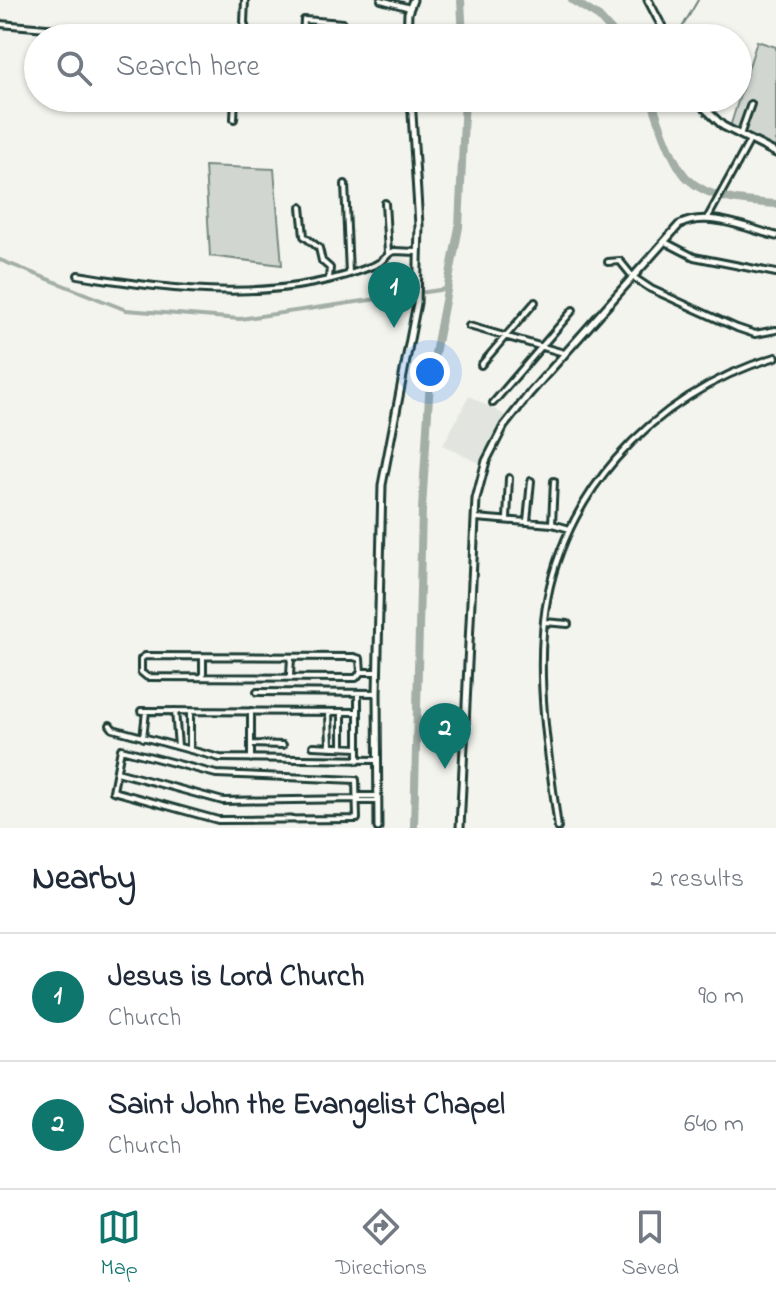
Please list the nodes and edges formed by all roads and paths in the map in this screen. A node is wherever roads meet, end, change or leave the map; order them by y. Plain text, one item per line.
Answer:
1 (245, 0) edge
2 (381, 0) edge
3 (413, 0) edge
4 (648, 0) edge
5 (410, 8) junction
6 (0, 24) edge
7 (244, 24) edge
8 (304, 24) edge
9 (343, 24) edge
10 (408, 24) edge
11 (661, 24) edge
12 (24, 26) edge
13 (234, 112) edge
14 (412, 112) edge
15 (706, 112) edge
16 (748, 112) edge
17 (234, 119) dead end
18 (739, 136) junction
19 (749, 142) junction
20 (776, 153) edge
21 (345, 184) dead end
22 (385, 203) dead end
23 (301, 207) dead end
24 (707, 219) junction
25 (776, 236) edge
26 (665, 242) junction
27 (417, 252) junction
28 (388, 253) junction
29 (608, 262) dead end
30 (349, 273) junction
31 (776, 273) edge
32 (78, 275) dead end
33 (633, 277) junction
34 (329, 278) junction
35 (535, 302) dead end
36 (573, 310) dead end
37 (469, 326) dead end
38 (776, 330) edge
39 (506, 336) junction
40 (543, 346) junction
41 (564, 353) junction
42 (776, 357) edge
43 (481, 365) dead end
44 (493, 403) dead end
45 (509, 478) dead end
46 (531, 481) dead end
47 (554, 481) dead end
48 (476, 518) junction
49 (507, 519) junction
50 (527, 521) junction
51 (552, 524) junction
52 (570, 529) junction
53 (544, 622) junction
54 (568, 624) dead end
55 (203, 657) junction
56 (291, 657) junction
57 (361, 672) junction
58 (377, 672) junction
59 (203, 676) junction
60 (290, 676) junction
61 (257, 692) dead end
62 (358, 693) junction
63 (377, 693) junction
64 (175, 711) junction
65 (190, 711) junction
66 (251, 711) junction
67 (329, 712) junction
68 (342, 712) junction
69 (358, 712) junction
70 (110, 725) dead end
71 (143, 738) junction
72 (251, 744) junction
73 (283, 745) dead end
74 (178, 746) junction
75 (313, 746) dead end
76 (330, 747) junction
77 (342, 747) junction
78 (358, 748) junction
79 (190, 750) junction
80 (251, 759) junction
81 (377, 760) junction
82 (358, 761) junction
83 (117, 772) junction
84 (377, 798) junction
85 (357, 799) junction
86 (378, 828) edge
87 (460, 828) edge
88 (558, 828) edge

1 - 7 street
2 - 5 street
3 - 5 street
4 - 11 street
5 - 10 street
6 - 12 street
8 - 9 street
13 - 17 street
14 - 27 street
15 - 18 street
16 - 18 street
18 - 19 street
19 - 20 street
19 - 24 street
21 - 30 street
22 - 28 street
23 - 34 street
24 - 25 street
24 - 26 street
26 - 31 street
26 - 33 street
27 - 28 street
27 - 58 street
28 - 30 street
29 - 33 street
30 - 34 street
32 - 34 street
33 - 38 street
33 - 41 street
35 - 39 street
36 - 40 street
37 - 39 street
39 - 40 street
39 - 43 street
40 - 41 street
40 - 44 street
41 - 48 street
42 - 52 street
45 - 49 street
46 - 50 street
47 - 51 street
48 - 49 street
48 - 87 street
49 - 50 street
50 - 51 street
51 - 52 street
52 - 53 street
53 - 54 street
53 - 88 street
55 - 56 street
55 - 59 street
55 - 59 street
56 - 57 street
56 - 60 street
57 - 58 street
57 - 60 street
58 - 63 street
59 - 60 street
61 - 62 street
62 - 63 street
62 - 69 street
63 - 81 street
64 - 65 street
64 - 71 street
64 - 74 street
65 - 66 street
65 - 79 street
66 - 67 street
66 - 72 street
67 - 68 street
67 - 76 street
68 - 69 street
68 - 77 street
69 - 78 street
70 - 71 street
71 - 74 street
72 - 73 street
72 - 80 street
74 - 79 street
75 - 76 street
76 - 77 street
77 - 78 street
78 - 82 street
79 - 80 street
80 - 82 street
81 - 82 street
81 - 84 street
83 - 85 street
83 - 85 street
83 - 85 street
84 - 85 street
84 - 86 street

